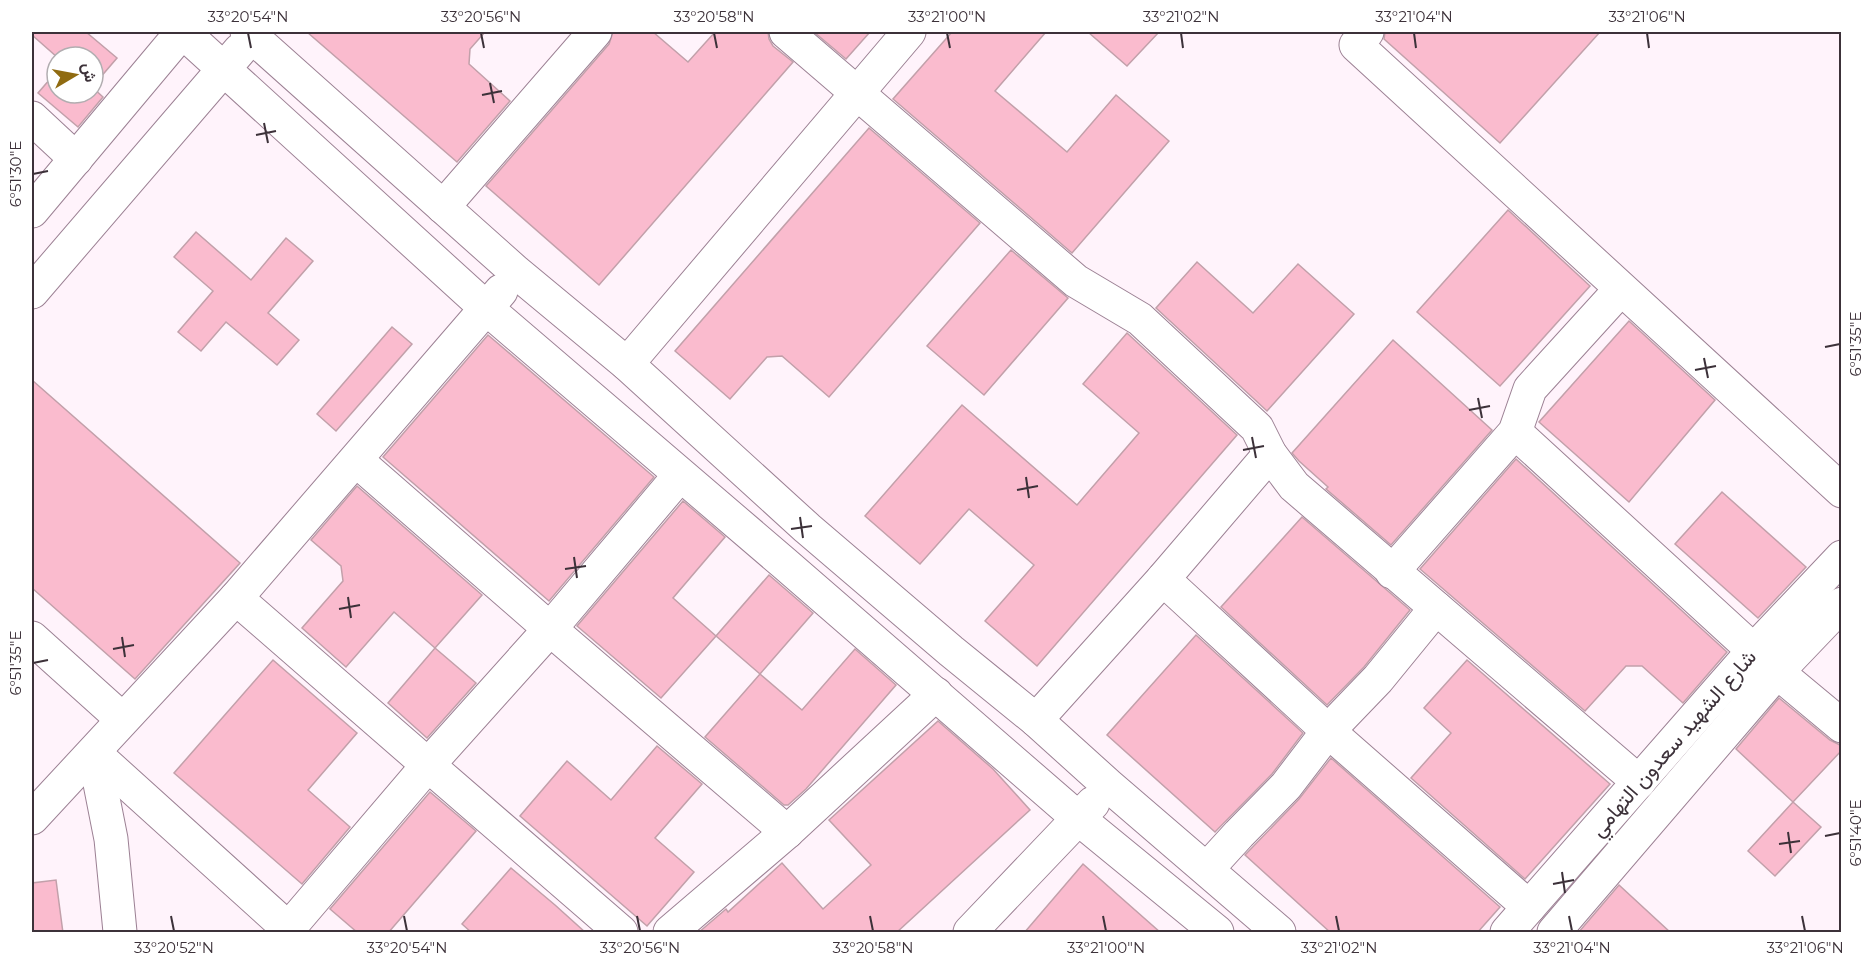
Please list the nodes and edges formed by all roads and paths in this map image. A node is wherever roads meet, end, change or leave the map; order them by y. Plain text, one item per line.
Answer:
1 (182, 32) edge
2 (595, 32) edge
3 (786, 32) edge
4 (909, 32) edge
5 (1367, 32) edge
6 (252, 33) edge
7 (225, 68) junction
8 (857, 92) junction
9 (32, 118) edge
10 (76, 159) junction
11 (443, 207) junction
12 (32, 211) edge
13 (516, 272) junction
14 (1620, 290) junction
15 (32, 292) edge
16 (486, 308) junction
17 (627, 364) junction
18 (1515, 432) junction
19 (1270, 454) junction
20 (356, 460) junction
21 (680, 475) junction
22 (1842, 491) edge
23 (1842, 557) edge
24 (1392, 572) junction
25 (1163, 579) junction
26 (236, 598) junction
27 (1842, 603) edge
28 (1436, 608) junction
29 (550, 629) junction
30 (32, 638) edge
31 (1766, 661) junction
32 (936, 694) junction
33 (122, 719) junction
34 (1036, 720) junction
35 (1842, 726) edge
36 (1328, 731) junction
37 (94, 753) junction
38 (428, 765) junction
39 (1639, 782) junction
40 (1108, 785) junction
41 (32, 818) edge
42 (1079, 819) junction
43 (787, 832) junction
44 (1207, 869) junction
45 (1529, 907) junction
46 (1200, 927) edge
47 (977, 930) edge
48 (290, 931) edge
49 (1554, 932) edge
50 (120, 933) edge
51 (621, 933) edge
52 (670, 933) edge
53 (1279, 933) edge
54 (1507, 933) edge

1 - 7 street
1 - 10 street
2 - 11 street
3 - 8 street
4 - 8 street
5 - 14 street
6 - 7 street
6 - 11 street
7 - 15 street
7 - 16 street
8 - 17 street
8 - 19 street
9 - 10 street
10 - 12 street
11 - 13 street
13 - 16 street
13 - 17 street
14 - 18 street
14 - 22 street
16 - 20 street
16 - 21 street
17 - 34 street
18 - 24 street
18 - 31 street
19 - 24 street
19 - 25 street
20 - 26 street
20 - 29 street
21 - 29 street
21 - 32 street
23 - 31 street, شارع الشهيد سعدون التهامي
24 - 28 street
25 - 34 street
25 - 36 street
26 - 33 street
26 - 38 street
27 - 31 street, شارع الشهيد سعدون التهامي
28 - 36 street
28 - 39 street
29 - 38 street
29 - 43 street
30 - 33 street
31 - 35 street
31 - 39 street, شارع الشهيد سعدون التهامي
31 - 49 street, شارع الشهيد سعدون التهامي
32 - 42 street
32 - 43 street
33 - 37 street
34 - 40 street
36 - 44 street
36 - 45 street
37 - 41 street
37 - 48 street
37 - 50 street
38 - 48 street
38 - 51 street
39 - 45 street, شارع الشهيد سعدون التهامي
40 - 42 street
40 - 44 street
42 - 46 street
42 - 47 street
43 - 52 street
44 - 53 street
45 - 54 street, شارع الشهيد سعدون التهامي

